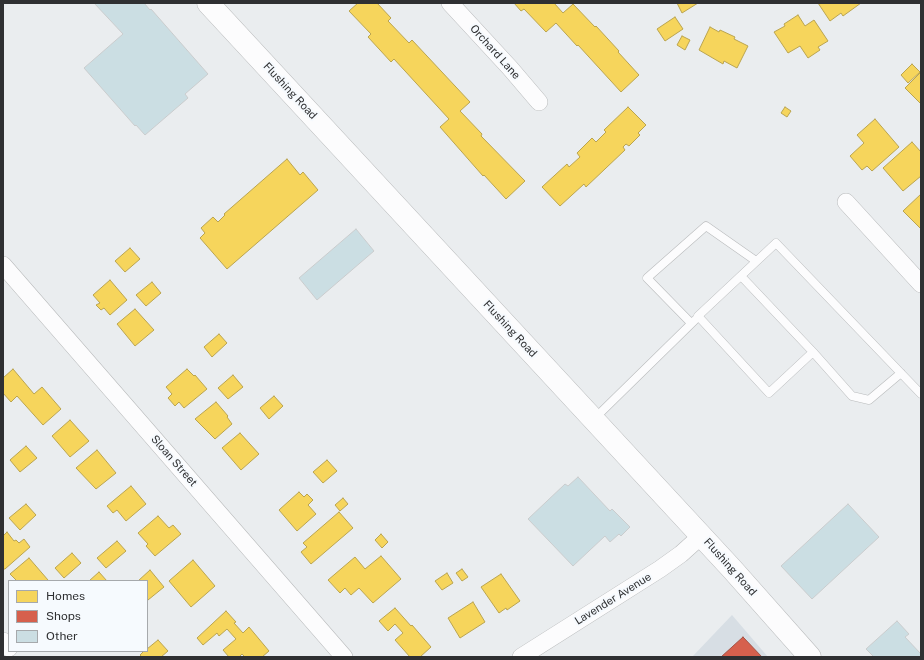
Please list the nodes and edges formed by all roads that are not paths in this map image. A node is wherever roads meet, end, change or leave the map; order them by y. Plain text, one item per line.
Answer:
1 (208, 3) edge
2 (450, 3) edge
3 (539, 102) dead end
4 (846, 202) dead end
5 (756, 261) junction
6 (3, 265) edge
7 (741, 276) junction
8 (921, 284) edge
9 (698, 316) junction
10 (692, 323) junction
11 (813, 352) junction
12 (901, 373) junction
13 (921, 394) edge
14 (594, 420) junction
15 (702, 536) junction
16 (344, 657) edge
17 (521, 657) edge
18 (810, 657) edge

1 - 14 main road, Flushing Road
2 - 3 street, Orchard Lane
4 - 8 street
5 - 7 lane
5 - 10 lane
5 - 12 lane
6 - 16 street, Sloan Street
7 - 9 lane
7 - 11 lane
9 - 10 lane
9 - 11 lane
10 - 14 lane
11 - 12 lane
12 - 13 lane
14 - 15 main road, Flushing Road
15 - 17 street, Lavender Avenue
15 - 18 main road, Flushing Road

